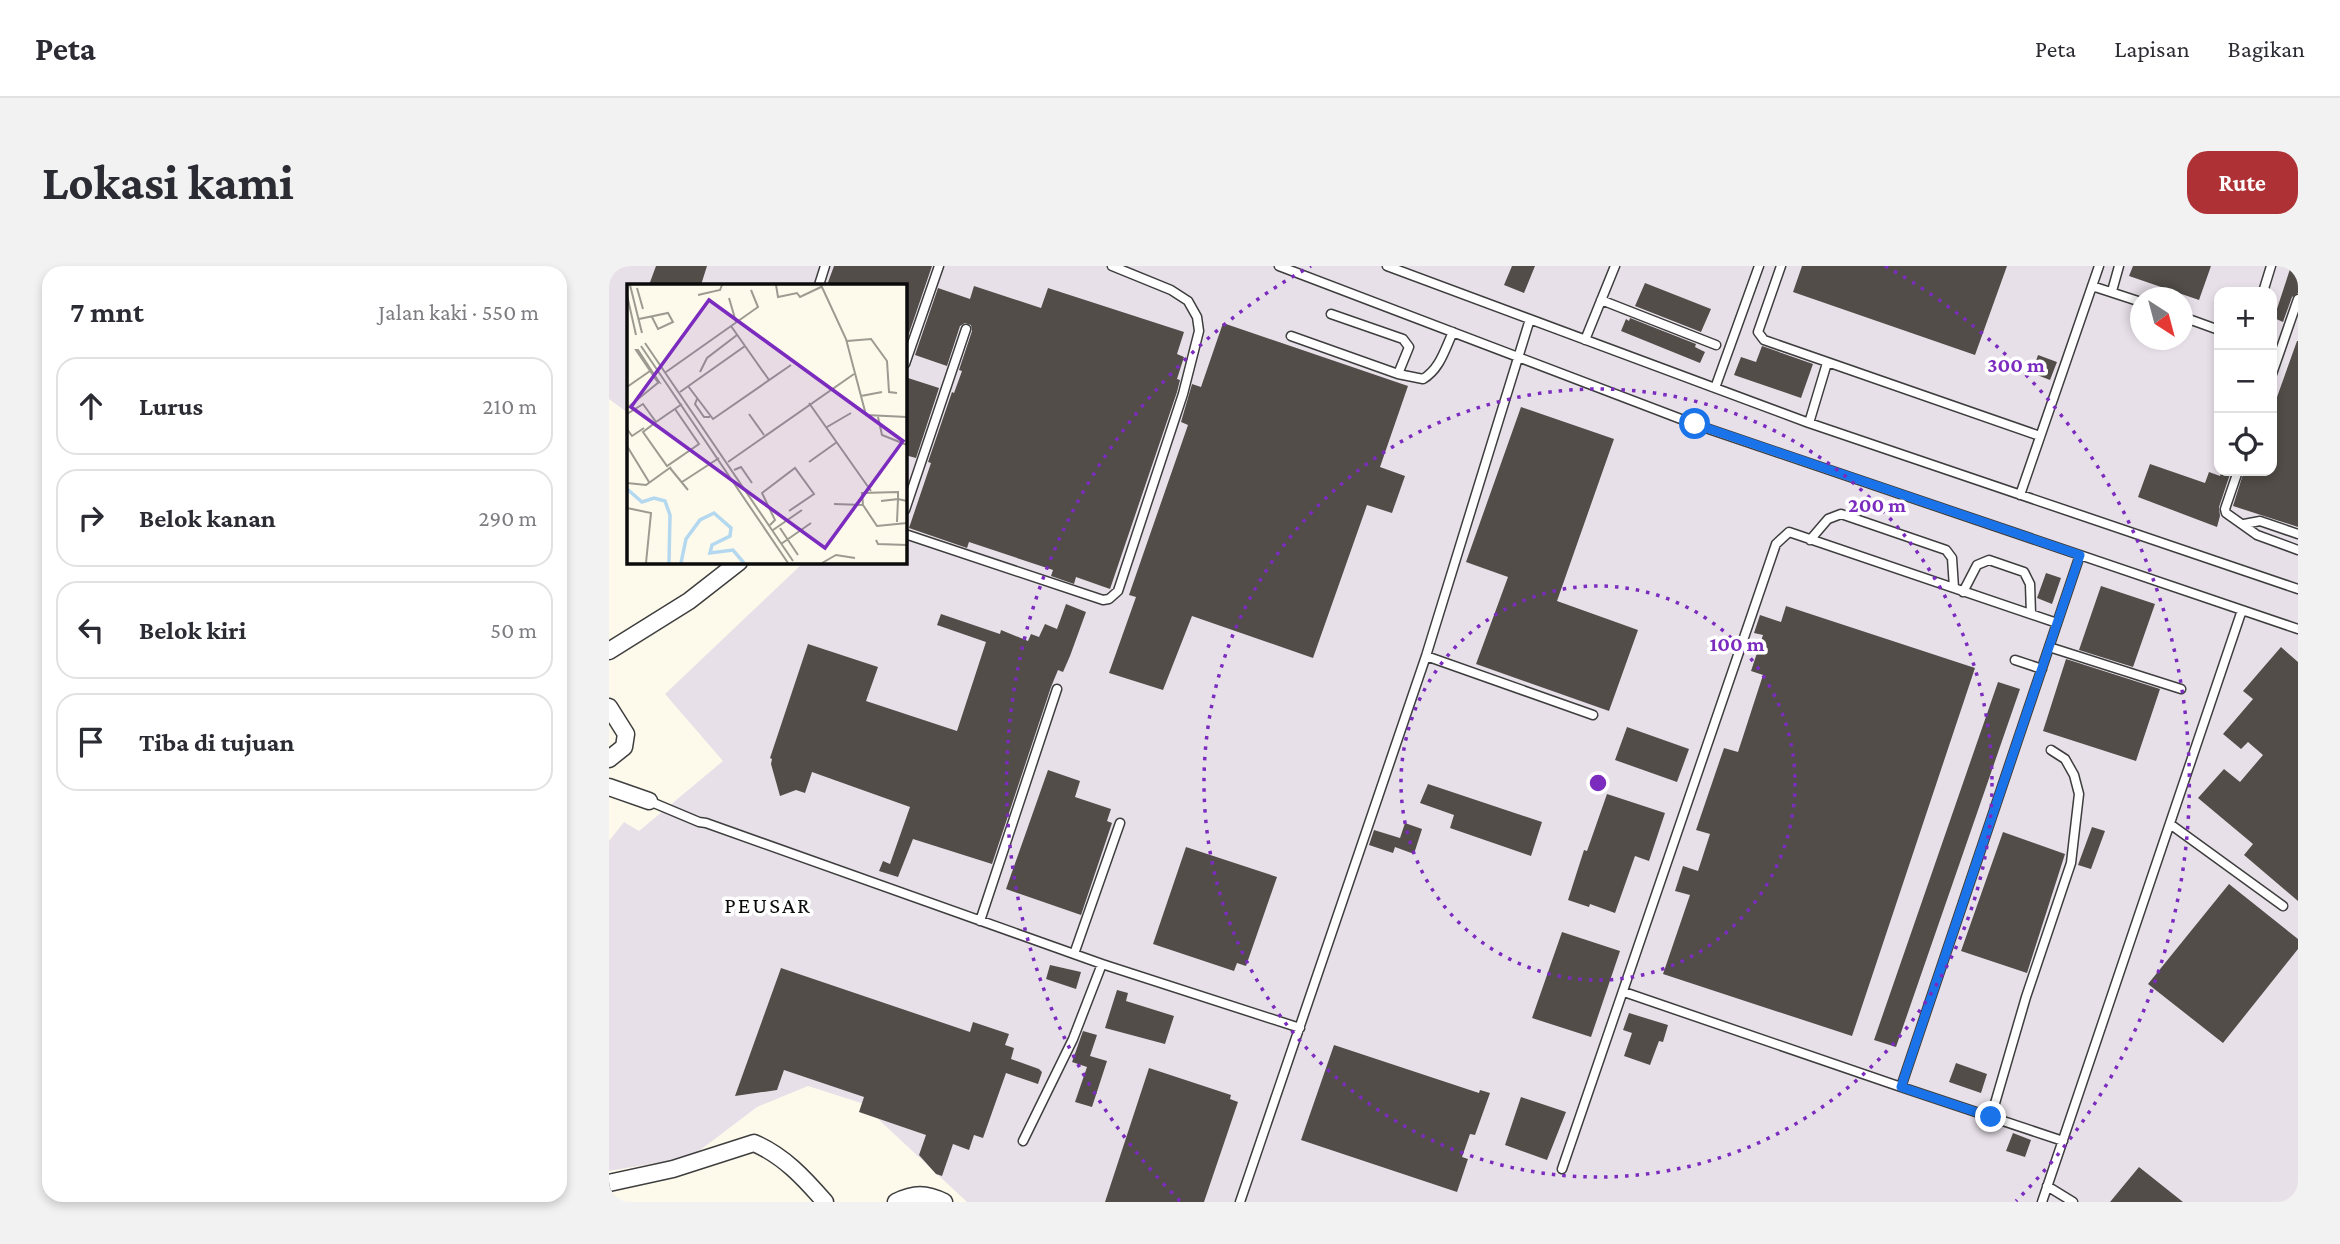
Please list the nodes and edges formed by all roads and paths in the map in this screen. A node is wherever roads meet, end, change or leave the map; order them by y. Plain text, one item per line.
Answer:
1 (825, 266) edge
2 (939, 266) edge
3 (1112, 266) edge
4 (1279, 266) edge
5 (1387, 266) edge
6 (1615, 266) edge
7 (1759, 266) edge
8 (1780, 266) edge
9 (2099, 266) edge
10 (2119, 266) edge
11 (2271, 266) edge
12 (819, 284) edge
13 (2092, 286) junction
14 (2265, 287) edge
15 (2112, 291) junction
16 (2130, 298) edge
17 (2298, 299) edge
18 (1601, 300) junction
19 (1331, 314) dead end
20 (1530, 319) junction
21 (2193, 321) edge
22 (2214, 328) edge
23 (966, 329) dead end
24 (1453, 332) junction
25 (1291, 336) dead end
26 (1585, 340) junction
27 (1716, 345) dead end
28 (1517, 356) junction
29 (907, 358) edge
30 (2277, 360) edge
31 (1827, 363) junction
32 (1398, 374) junction
33 (1715, 388) junction
34 (1809, 423) junction
35 (2040, 436) junction
36 (2236, 476) edge
37 (2020, 495) junction
38 (907, 504) edge
39 (2244, 524) junction
40 (2298, 534) edge
41 (907, 535) edge
42 (1810, 540) junction
43 (2298, 550) edge
44 (2080, 555) junction
45 (736, 564) edge
46 (1954, 588) junction
47 (2298, 589) edge
48 (1963, 592) junction
49 (2242, 610) junction
50 (2031, 614) junction
51 (2057, 623) junction
52 (2298, 629) edge
53 (2049, 647) junction
54 (609, 650) edge
55 (1426, 656) junction
56 (2014, 660) dead end
57 (2042, 669) junction
58 (1057, 689) dead end
59 (2181, 689) dead end
60 (609, 707) edge
61 (1593, 715) dead end
62 (2050, 750) dead end
63 (609, 759) edge
64 (609, 788) edge
65 (649, 801) joint
66 (1120, 823) dead end
67 (2170, 824) junction
68 (2283, 906) dead end
69 (981, 921) junction
70 (1073, 954) junction
71 (1102, 964) junction
72 (1624, 992) junction
73 (1300, 1028) junction
74 (1901, 1087) junction
75 (1991, 1117) junction
76 (2063, 1140) junction
77 (1023, 1141) dead end
78 (1562, 1169) dead end
79 (609, 1183) edge
80 (2047, 1186) junction
81 (825, 1202) edge
82 (896, 1202) edge
83 (944, 1202) edge
84 (1240, 1202) edge
85 (2042, 1202) edge
86 (2073, 1202) edge

1 - 12 lane
2 - 29 lane
3 - 41 lane
4 - 24 lane
5 - 20 lane
6 - 18 lane
7 - 33 lane
8 - 31 lane
9 - 13 lane
10 - 15 lane
11 - 14 lane
13 - 15 lane
13 - 35 lane
15 - 16 lane
17 - 30 lane
18 - 26 lane
18 - 27 lane
19 - 32 lane
20 - 26 lane
20 - 28 lane
21 - 22 lane
23 - 38 lane
24 - 28 lane
24 - 32 lane
25 - 32 lane
26 - 33 lane
28 - 44 lane
28 - 55 lane
31 - 34 lane
31 - 35 lane
33 - 34 lane
34 - 37 lane
35 - 37 lane
36 - 39 lane
37 - 47 lane
39 - 40 lane
39 - 43 lane
42 - 46 lane
42 - 46 lane
42 - 72 lane
44 - 49 lane
44 - 51 lane
45 - 54 street
46 - 48 lane
48 - 50 lane
48 - 50 lane
49 - 52 lane
49 - 67 lane
50 - 51 lane
51 - 53 lane
53 - 57 lane
53 - 59 lane
55 - 61 lane
55 - 73 lane
56 - 57 lane
57 - 74 lane
58 - 69 lane
60 - 63 street
62 - 75 lane
64 - 65 street
65 - 69 lane
66 - 70 lane
67 - 68 lane
67 - 76 lane
69 - 70 lane
70 - 71 lane
71 - 73 lane
71 - 77 lane
72 - 74 lane
72 - 78 lane
73 - 84 lane
74 - 75 lane
75 - 76 lane
76 - 80 lane
79 - 81 street
80 - 85 lane
80 - 86 lane
82 - 83 street

